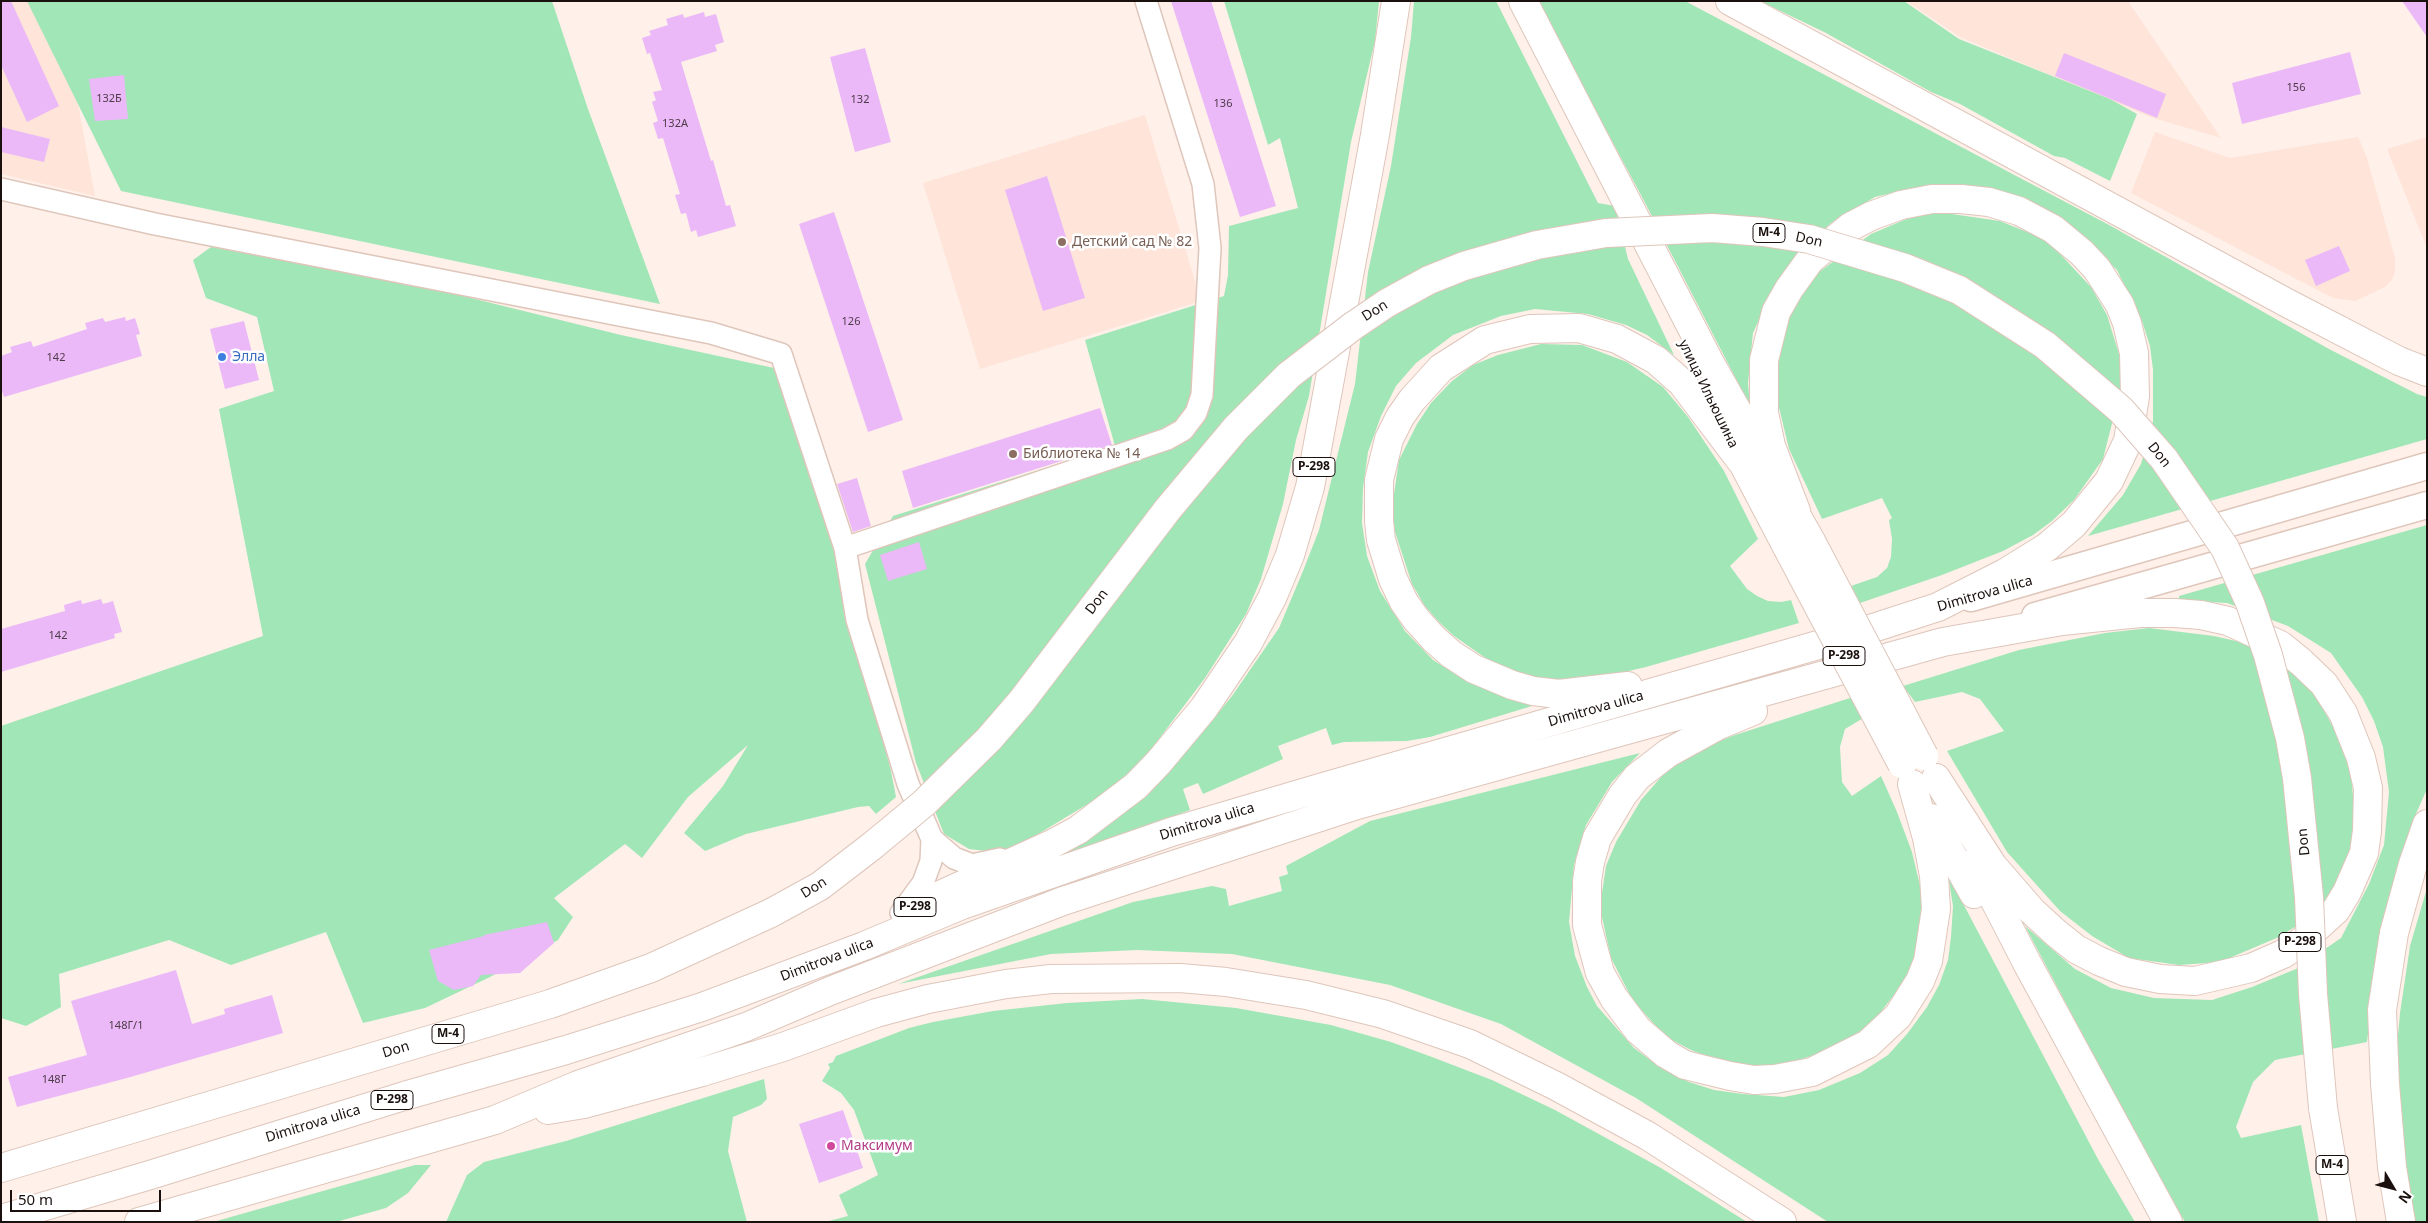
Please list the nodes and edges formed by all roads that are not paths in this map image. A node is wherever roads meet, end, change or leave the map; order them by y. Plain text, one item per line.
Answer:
1 (1146, 1) edge
2 (1396, 1) edge
3 (1508, 1) edge
4 (1523, 1) edge
5 (1730, 1) edge
6 (1, 189) edge
7 (2427, 372) edge
8 (1741, 461) junction
9 (2427, 466) edge
10 (2427, 505) edge
11 (1796, 512) junction
12 (1799, 545) junction
13 (845, 548) junction
14 (1938, 607) junction
15 (1840, 639) junction
16 (1943, 642) junction
17 (1853, 668) junction
18 (1918, 771) junction
19 (2427, 824) edge
20 (932, 839) junction
21 (1052, 844) junction
22 (901, 913) junction
23 (782, 976) junction
24 (495, 1120) junction
25 (1, 1168) edge
26 (1, 1219) edge
27 (139, 1222) edge
28 (1782, 1222) edge
29 (2152, 1222) edge
30 (2168, 1222) edge
31 (2342, 1222) edge
32 (2401, 1222) edge

1 - 13 street
2 - 21 highway, Р-298
3 - 8 highway, улица Ильюшина / Р-298
4 - 11 highway, улица Ильюшина / Р-298
5 - 7 highway
6 - 13 street
8 - 12 highway, улица Ильюшина / Р-298
8 - 15 highway
9 - 14 main road, Dimitrova ulica
10 - 16 main road, Dimitrova ulica
11 - 12 highway, улица Ильюшина / Р-298
11 - 14 highway
12 - 18 highway, улица Ильюшина / Р-298, bridge
13 - 20 street
14 - 15 highway, Dimitrova ulica
15 - 23 highway, Dimitrova ulica
16 - 17 highway, Dimitrova ulica / Р-298
16 - 18 highway, Р-298
17 - 18 highway
17 - 24 highway, Dimitrova ulica / Р-298
18 - 29 highway, Р-298
18 - 30 highway, Р-298
19 - 32 highway
20 - 21 street
20 - 22 street
21 - 22 highway, Р-298
22 - 23 highway, Р-298
23 - 26 highway, Dimitrova ulica / Р-298
24 - 27 highway, Dimitrova ulica / Р-298
24 - 28 highway
25 - 31 highway, Don / М-4, bridge

